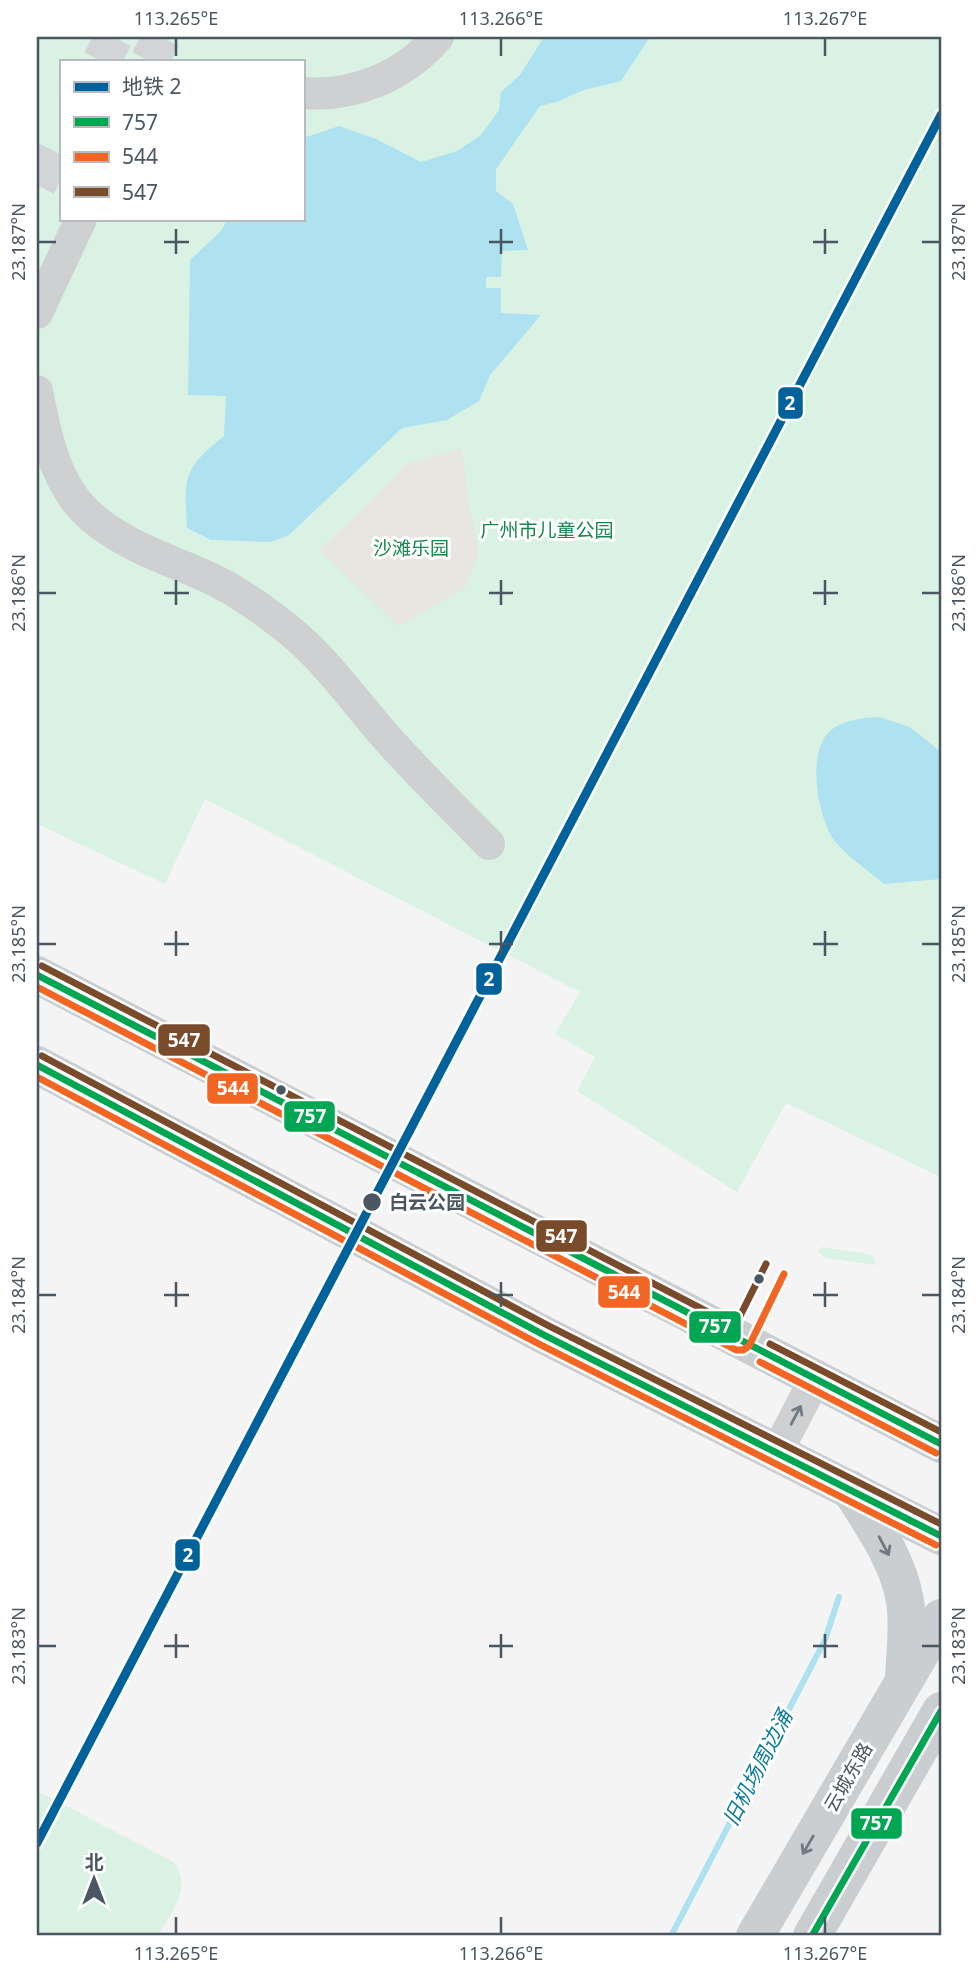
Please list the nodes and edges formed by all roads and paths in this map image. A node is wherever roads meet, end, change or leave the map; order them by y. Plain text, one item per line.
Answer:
1 (438, 37) edge
2 (304, 93) edge
3 (81, 220) edge
4 (37, 313) edge
5 (37, 391) edge
6 (489, 844) dead end
7 (37, 975) edge
8 (37, 1065) edge
9 (815, 1379) junction
10 (924, 1426) edge
11 (941, 1444) edge
12 (777, 1452) junction
13 (849, 1488) junction
14 (941, 1536) edge
15 (941, 1618) edge
16 (904, 1681) junction
17 (941, 1711) edge
18 (841, 1788) junction
19 (883, 1812) junction
20 (755, 1936) edge
21 (812, 1936) edge

1 - 2 street
3 - 4 street
5 - 6 street
7 - 9 main road
8 - 12 main road
9 - 10 main road
12 -> 9 street
10 - 11 main road
12 - 13 main road
13 - 14 main road
13 -> 16 main road
15 - 16 main road, 云城东路
16 - 18 main road, 云城东路
17 - 19 main road
18 - 19 main road
18 -> 20 main road, 云城东路
19 - 21 main road

